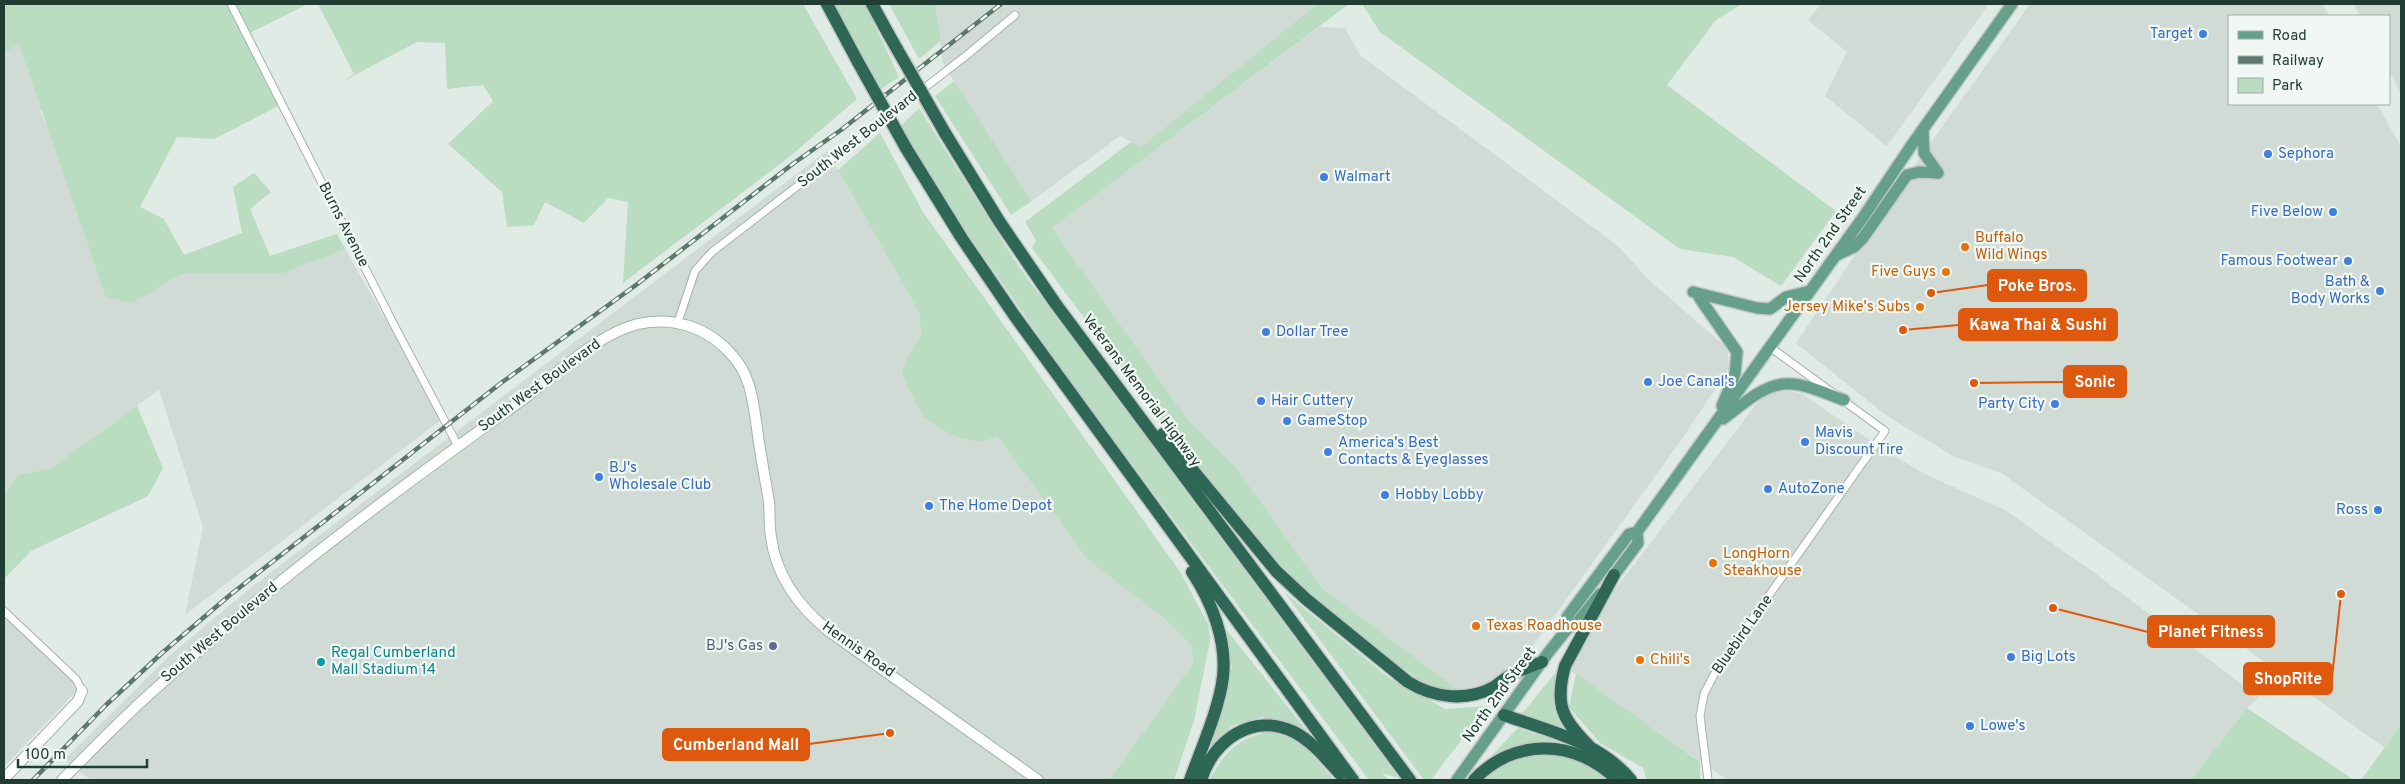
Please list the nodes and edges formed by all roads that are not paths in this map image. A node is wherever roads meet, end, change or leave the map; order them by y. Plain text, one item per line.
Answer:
1 (231, 4) edge
2 (827, 4) edge
3 (872, 4) edge
4 (2012, 4) edge
5 (1015, 14) dead end
6 (1923, 129) junction
7 (1836, 256) junction
8 (1810, 291) junction
9 (678, 322) junction
10 (1076, 332) junction
11 (1770, 346) junction
12 (1844, 400) junction
13 (1714, 426) junction
14 (1100, 435) junction
15 (458, 446) junction
16 (1637, 532) junction
17 (1614, 575) junction
18 (4, 611) edge
19 (1568, 628) junction
20 (1542, 662) junction
21 (82, 691) joint
22 (1504, 715) junction
23 (1590, 747) junction
24 (4, 779) edge
25 (62, 780) edge
26 (1038, 780) edge
27 (1190, 780) edge
28 (1201, 780) edge
29 (1346, 780) edge
30 (1353, 780) edge
31 (1410, 780) edge
32 (1457, 780) edge
33 (1474, 780) edge
34 (1617, 780) edge
35 (1631, 780) edge
36 (1708, 780) edge

1 - 15 street, Burns Avenue
2 - 14 highway, bridge
3 - 10 highway, Veterans Memorial Highway, bridge
4 - 6 main road, North 2nd Street
5 - 9 street, South West Boulevard
6 - 7 main road, North 2nd Street
6 - 7 main road
7 - 8 main road, North 2nd Street
8 - 11 main road, North 2nd Street
8 - 13 main road
9 - 15 street, South West Boulevard
9 - 26 street, Hennis Road
10 - 20 highway
10 - 31 highway, Veterans Memorial Highway
11 - 12 street
11 - 13 main road, North 2nd Street
12 - 13 main road
12 - 36 street, Bluebird Lane
13 - 16 main road, North 2nd Street
14 - 27 highway
14 - 30 highway
15 - 25 street, South West Boulevard
16 - 17 main road, North 2nd Street
16 - 19 main road, North 2nd Street
17 - 19 main road, North 2nd Street
17 - 23 highway
18 - 21 street
19 - 20 main road, North 2nd Street
20 - 22 main road, North 2nd Street
21 - 24 street
22 - 23 highway
22 - 32 main road, North 2nd Street
23 - 35 highway
28 - 29 highway
33 - 34 highway

